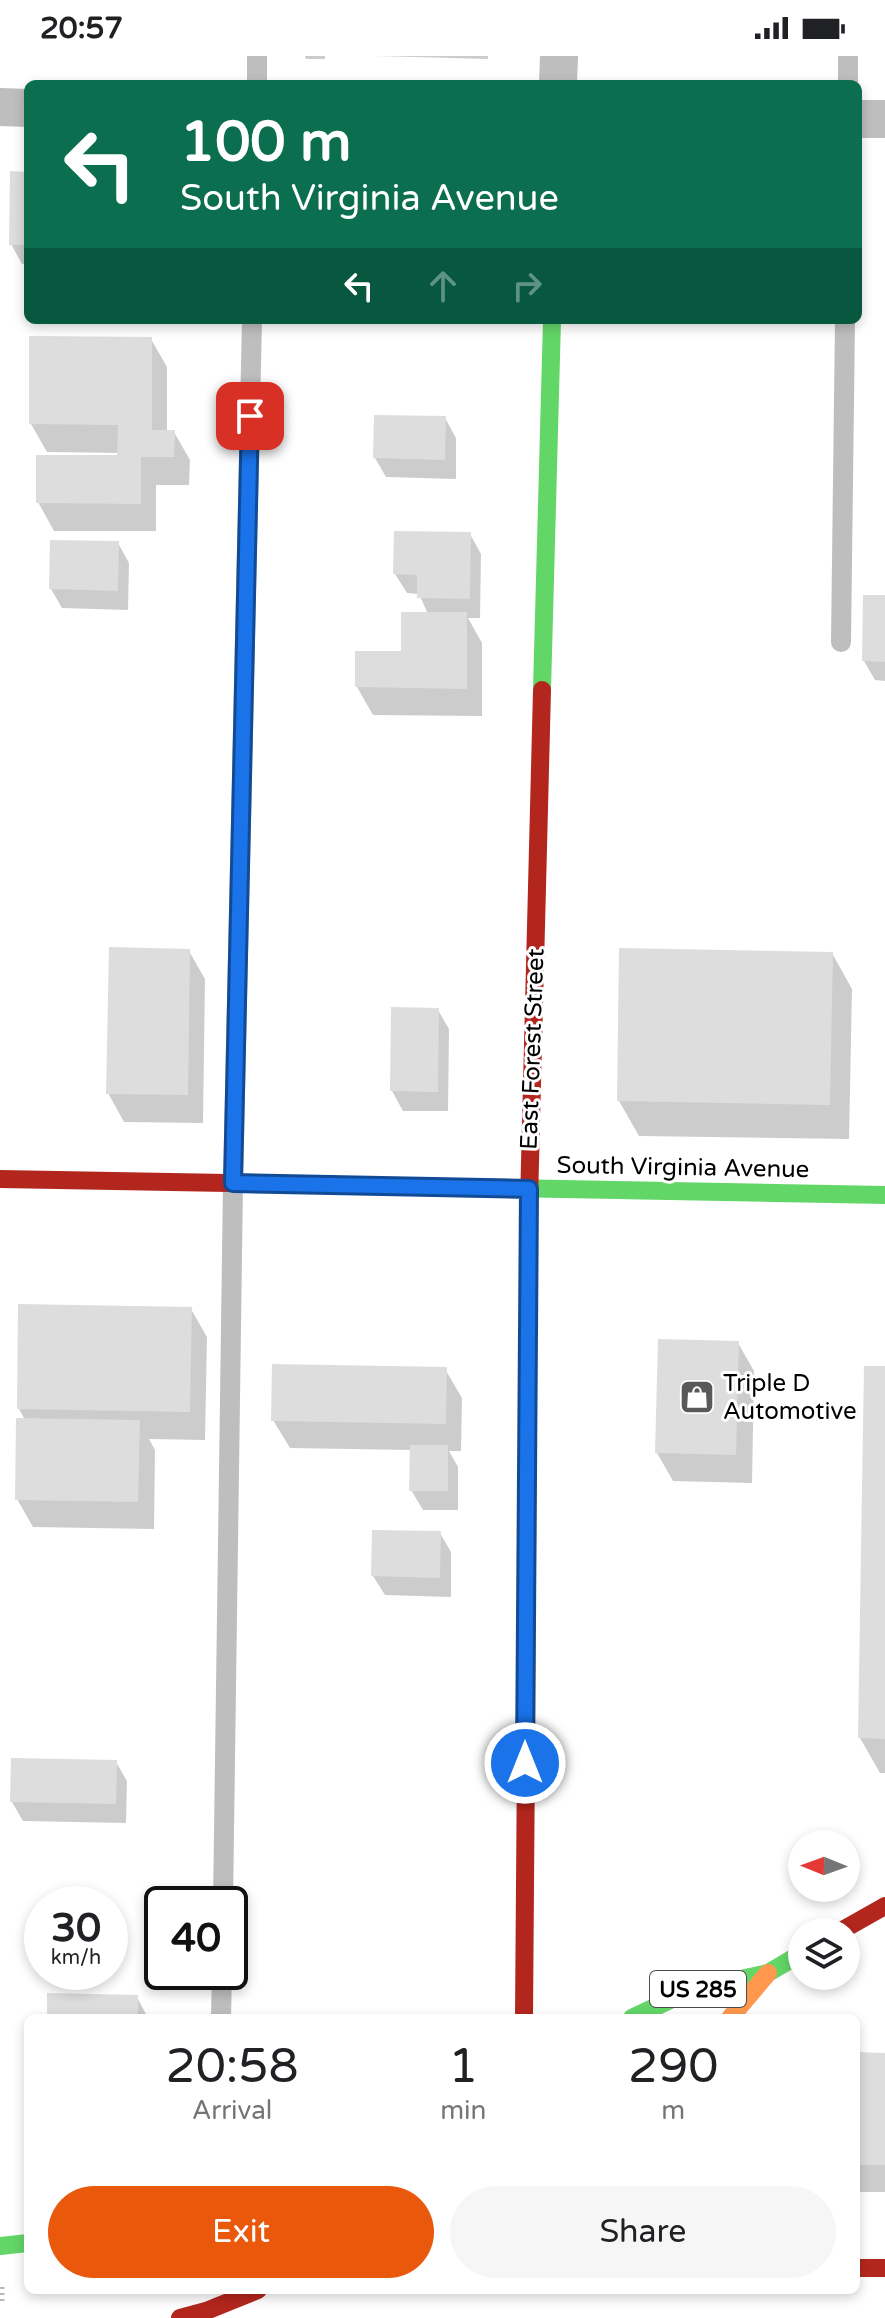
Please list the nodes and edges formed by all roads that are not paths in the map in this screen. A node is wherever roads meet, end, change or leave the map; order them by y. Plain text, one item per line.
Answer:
1 (257, 56) edge
2 (559, 56) edge
3 (848, 56) edge
4 (257, 80) edge
5 (558, 80) edge
6 (848, 80) edge
7 (0, 107) edge
8 (24, 108) edge
9 (862, 119) edge
10 (885, 119) edge
11 (252, 324) edge
12 (552, 324) edge
13 (845, 324) edge
14 (841, 642) dead end
15 (0, 1179) edge
16 (233, 1183) junction
17 (529, 1189) junction
18 (885, 1195) edge
19 (223, 1886) edge
20 (885, 1906) edge
21 (860, 1920) edge
22 (788, 1961) edge
23 (768, 1973) junction
24 (222, 1990) edge
25 (221, 2014) edge
26 (524, 2014) edge
27 (640, 2014) edge
28 (733, 2014) edge
29 (24, 2243) edge
30 (0, 2246) edge
31 (860, 2268) edge
32 (885, 2268) edge
33 (248, 2294) edge
34 (180, 2318) edge

1 - 4 lane
2 - 5 street
3 - 6 lane
7 - 8 street
9 - 10 street
11 - 16 lane
12 - 17 street, East Forest Street
13 - 14 lane
15 - 16 street, South Virginia Avenue
16 - 17 street, South Virginia Avenue
16 - 19 lane
17 - 18 street, South Virginia Avenue
17 - 26 street, East Forest Street
20 - 21 street
22 - 23 street, US 285
23 - 27 street, US 285
23 - 28 street, US 285
24 - 25 lane
29 - 30 street
31 - 32 street
33 - 34 street

